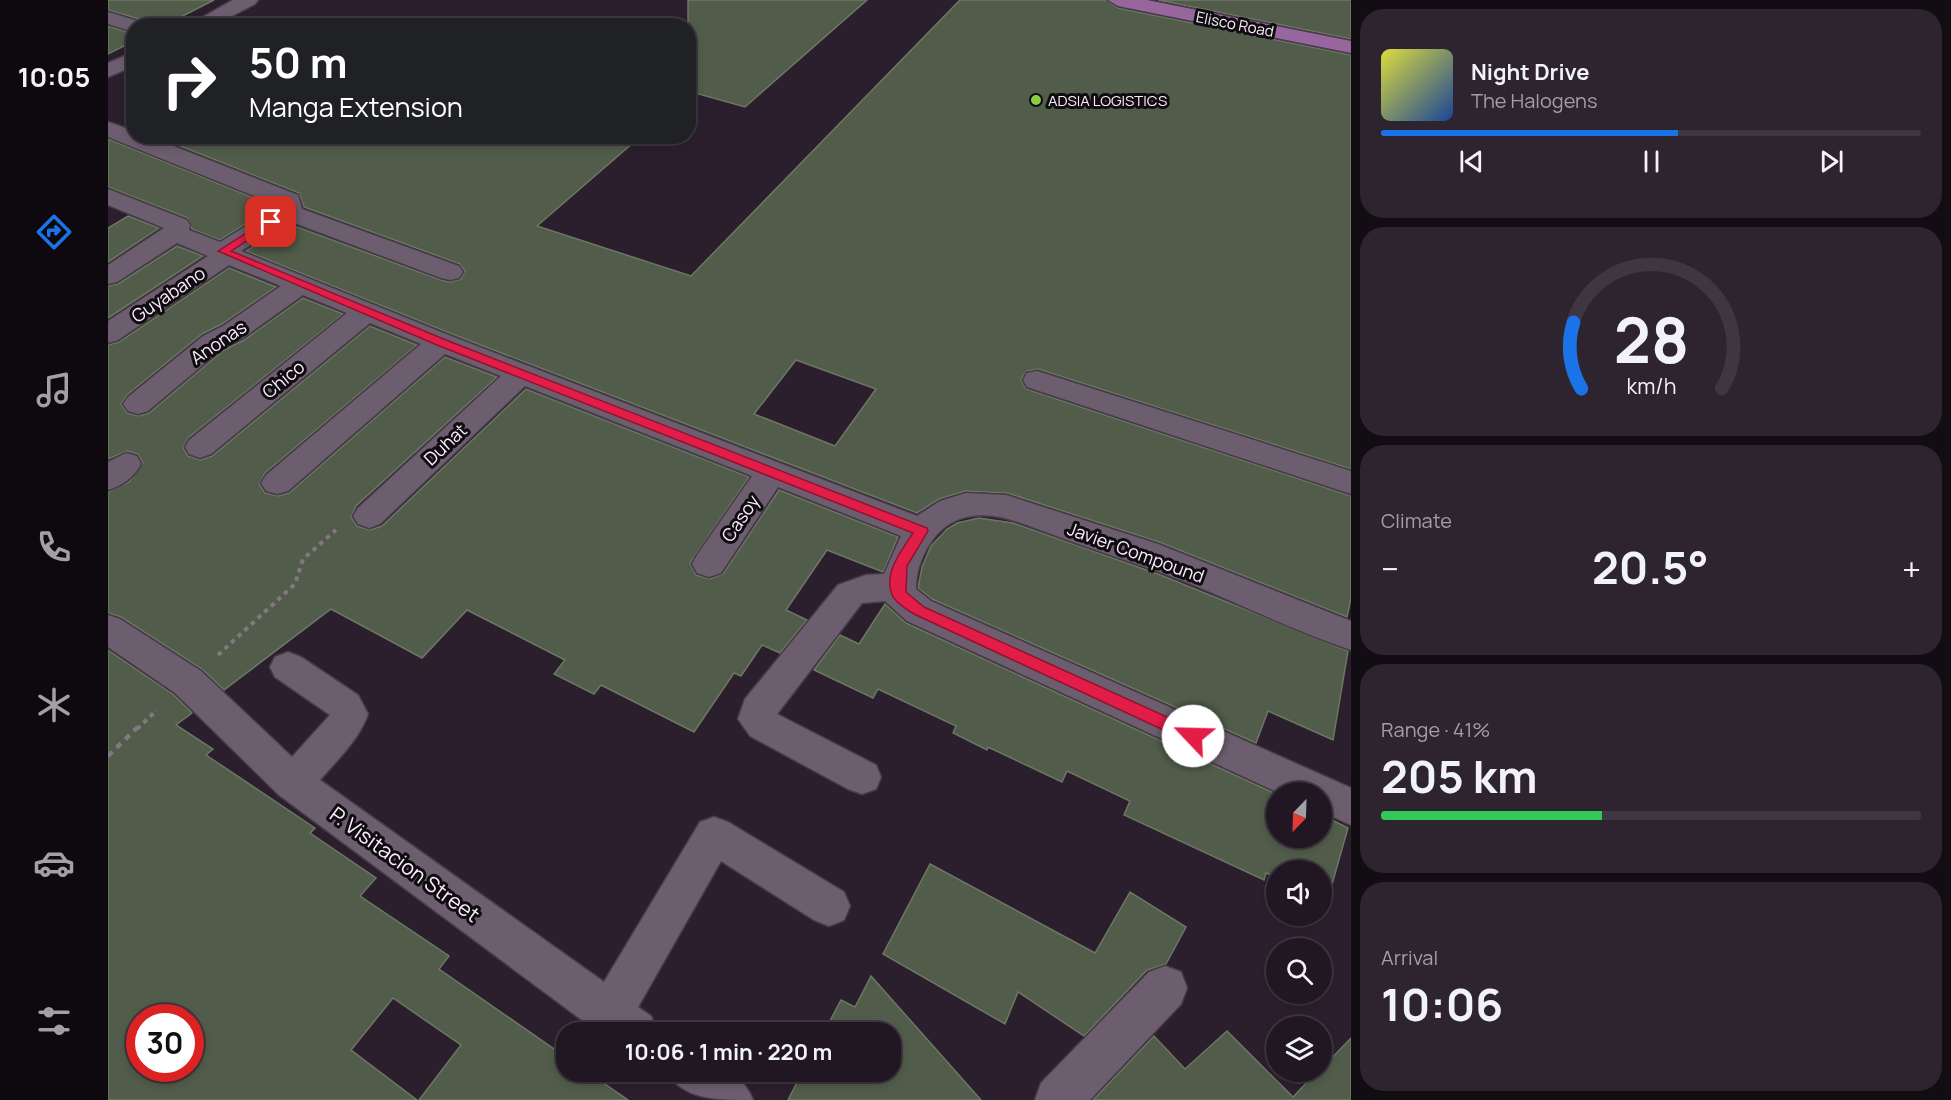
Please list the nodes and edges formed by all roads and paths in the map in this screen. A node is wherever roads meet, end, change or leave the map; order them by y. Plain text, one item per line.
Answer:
1 (248, 0) edge
2 (1118, 0) edge
3 (108, 18) edge
4 (213, 18) edge
5 (126, 24) edge
6 (1351, 47) edge
7 (108, 129) edge
8 (126, 136) edge
9 (147, 144) edge
10 (108, 196) edge
11 (287, 212) junction
12 (175, 233) junction
13 (226, 253) junction
14 (110, 272) edge
15 (450, 272) dead end
16 (301, 284) junction
17 (366, 312) junction
18 (108, 334) edge
19 (441, 342) junction
20 (521, 372) junction
21 (1037, 380) dead end
22 (138, 404) dead end
23 (200, 447) dead end
24 (772, 471) junction
25 (278, 483) dead end
26 (1351, 483) edge
27 (369, 516) dead end
28 (337, 529) dead end
29 (922, 531) junction
30 (709, 564) dead end
31 (898, 587) junction
32 (108, 629) edge
33 (1351, 636) edge
34 (288, 667) dead end
35 (188, 682) junction
36 (108, 756) edge
37 (862, 777) dead end
38 (1295, 782) edge
39 (293, 783) junction
40 (1332, 798) edge
41 (1351, 807) edge
42 (829, 906) dead end
43 (1165, 988) dead end
44 (621, 1022) edge
45 (622, 1022) edge
46 (705, 1082) edge
47 (730, 1100) edge
48 (1058, 1100) edge

1 - 4 street
2 - 6 main road, Elisco Road
3 - 5 street
7 - 8 street
9 - 11 street
10 - 12 street
11 - 13 street, Guyabano
11 - 15 street
12 - 13 street
12 - 14 street
13 - 16 street
13 - 18 street, Guyabano
16 - 17 street
16 - 22 street, Anonas
17 - 19 street
17 - 23 street, Chico
19 - 20 street
19 - 25 street
20 - 24 street
20 - 27 street, Duhat
21 - 26 street
24 - 29 street
24 - 30 street, Casoy
28 - 35 path
29 - 31 street, Javier Compound
29 - 33 street, Javier Compound
31 - 37 street
31 - 38 street
32 - 35 street, P. Visitacion Street
34 - 39 street
35 - 36 path
35 - 39 street, P. Visitacion Street
39 - 44 street, P. Visitacion Street
40 - 41 street
42 - 45 street
43 - 48 street
46 - 47 street

